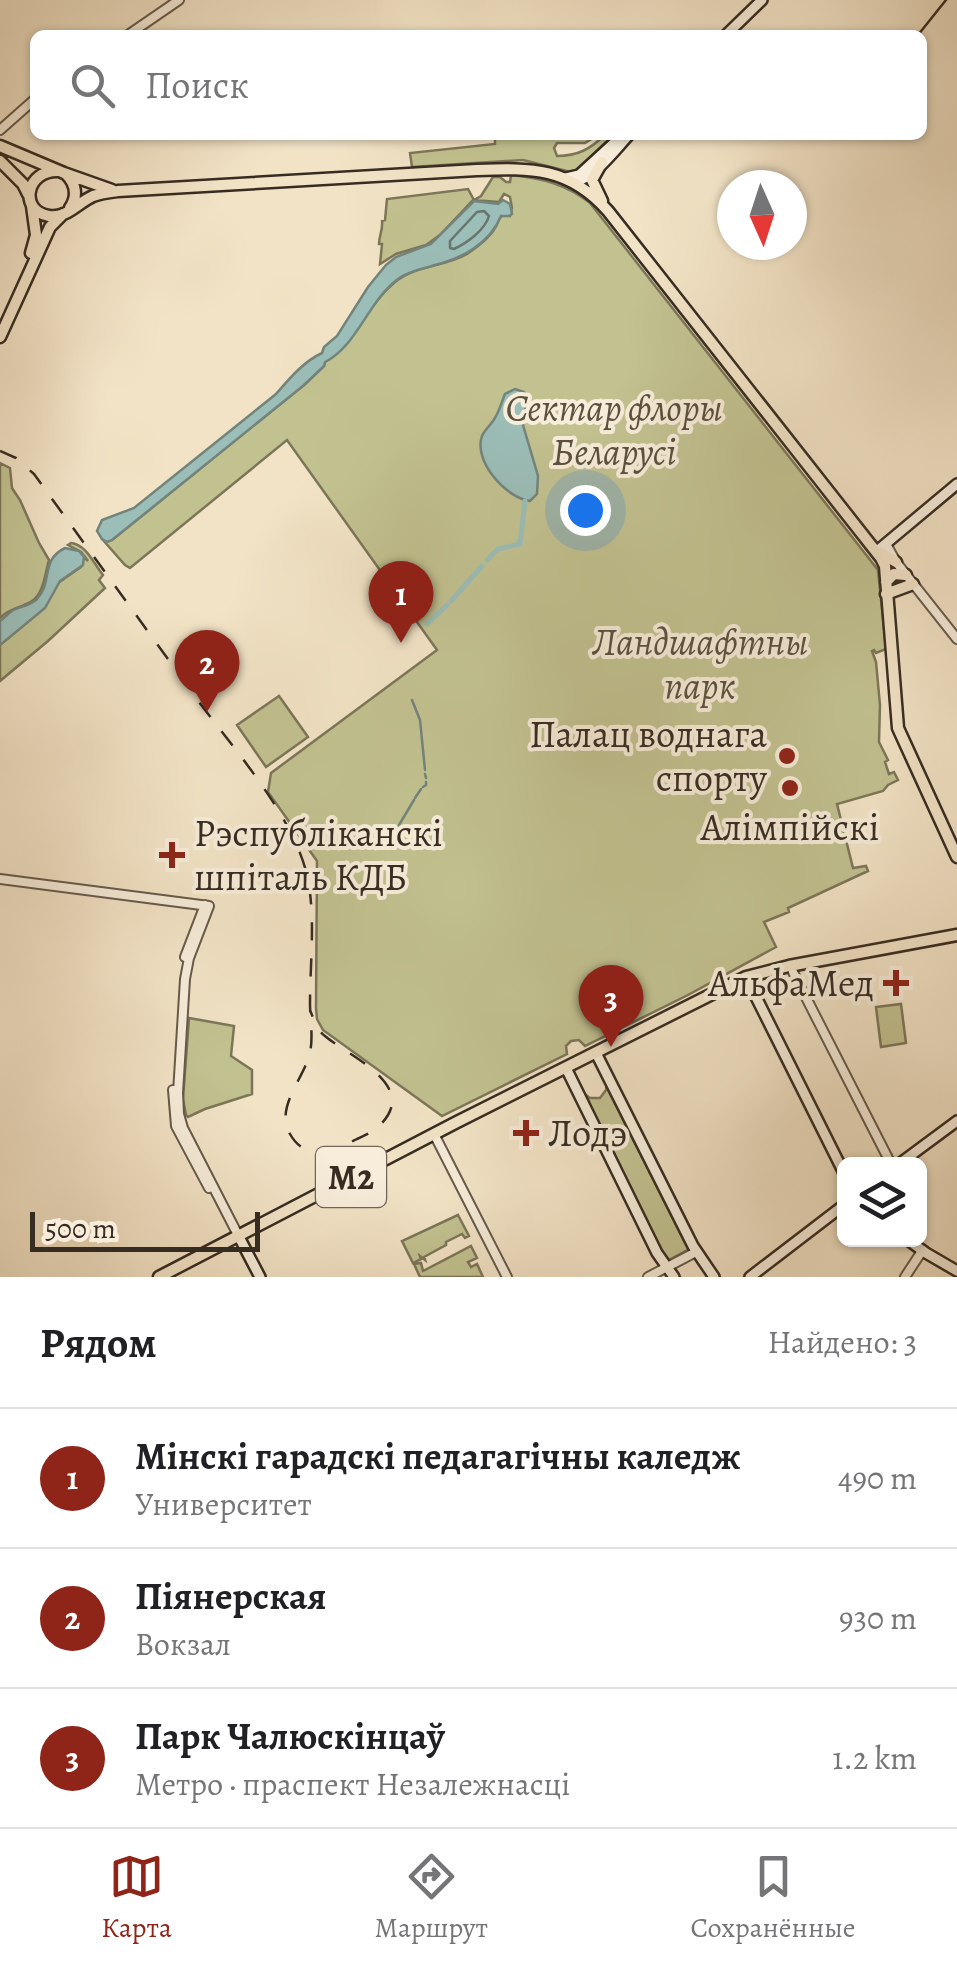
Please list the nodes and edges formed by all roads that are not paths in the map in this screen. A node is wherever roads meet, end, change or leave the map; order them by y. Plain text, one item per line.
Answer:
1 (179, 0) edge
2 (754, 0) edge
3 (762, 0) edge
4 (135, 30) edge
5 (727, 30) edge
6 (727, 30) edge
7 (30, 104) edge
8 (0, 130) edge
9 (619, 140) edge
10 (619, 140) edge
11 (620, 140) edge
12 (0, 146) edge
13 (0, 161) edge
14 (602, 162) junction
15 (62, 172) junction
16 (577, 183) junction
17 (118, 191) junction
18 (30, 199) junction
19 (604, 206) junction
20 (65, 213) junction
21 (0, 322) edge
22 (0, 337) edge
23 (957, 484) edge
24 (881, 548) junction
25 (896, 562) joint
26 (910, 579) junction
27 (886, 588) junction
28 (957, 639) edge
29 (957, 857) edge
30 (0, 879) edge
31 (957, 937) edge
32 (793, 972) junction
33 (747, 980) junction
34 (598, 1055) junction
35 (567, 1070) junction
36 (957, 1121) edge
37 (436, 1137) junction
38 (887, 1157) edge
39 (908, 1157) edge
40 (837, 1159) edge
41 (837, 1210) edge
42 (239, 1238) junction
43 (918, 1247) edge
44 (922, 1250) junction
45 (696, 1252) junction
46 (666, 1268) junction
47 (957, 1271) edge
48 (159, 1277) edge
49 (170, 1277) edge
50 (260, 1277) edge
51 (506, 1277) edge
52 (648, 1277) edge
53 (674, 1277) edge
54 (714, 1277) edge
55 (750, 1277) edge
56 (905, 1277) edge

1 - 4 street
2 - 5 main road
3 - 6 main road
7 - 8 street
9 - 16 main road
10 - 16 main road
11 - 14 main road
12 - 15 main road
13 - 18 main road
14 - 16 main road
14 - 19 main road
15 - 17 main road
15 - 18 main road
15 - 20 main road
16 - 17 main road
16 - 19 main road
17 - 20 main road
18 - 20 main road
18 - 21 main road
19 - 24 main road
20 - 22 main road
23 - 24 main road
24 - 25 main road
24 - 27 main road
25 - 26 street
26 - 27 main road
26 - 28 street
27 - 29 main road
30 - 42 street
31 - 32 main road, М2
31 - 33 main road, М2
32 - 33 main road, М2
32 - 38 street
33 - 34 main road, М2
33 - 40 main road
34 - 35 main road, М2
34 - 45 main road
35 - 37 main road, М2
35 - 46 main road
36 - 39 main road
37 - 42 main road, М2
37 - 51 street
41 - 55 main road
42 - 48 main road, М2
42 - 49 main road, М2
42 - 50 main road
43 - 44 main road
44 - 47 main road
44 - 56 street
45 - 46 street
45 - 54 main road
46 - 52 street
46 - 53 main road

